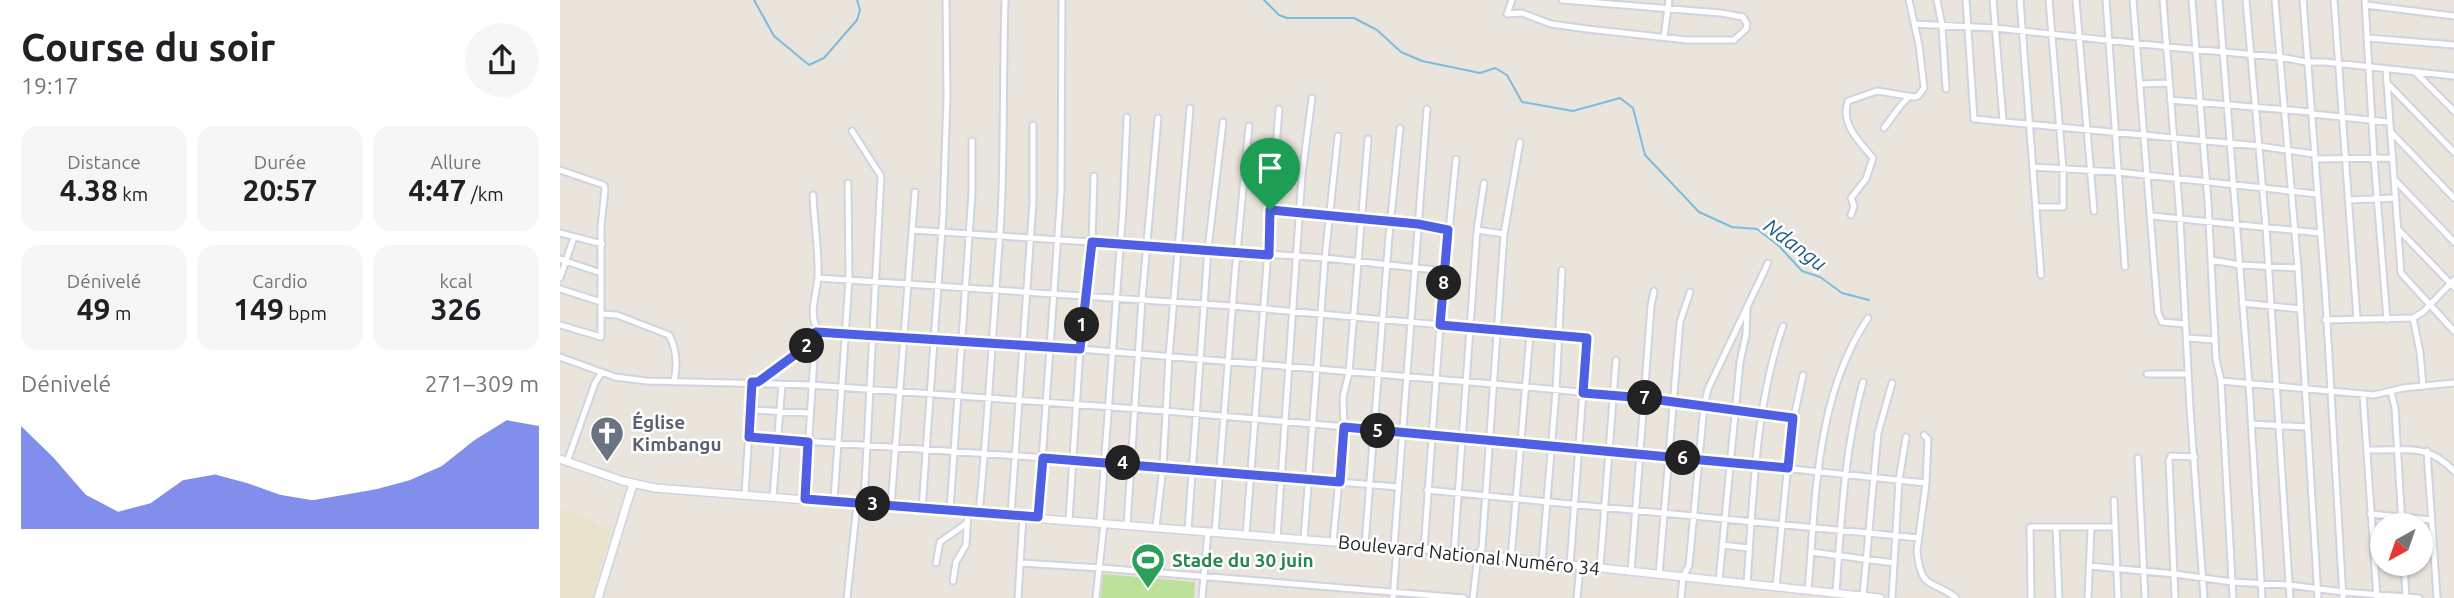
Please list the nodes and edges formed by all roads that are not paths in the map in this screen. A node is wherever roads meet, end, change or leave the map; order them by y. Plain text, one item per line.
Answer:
1 (946, 0) edge
2 (1005, 0) edge
3 (1062, 0) edge
4 (1512, 0) edge
5 (1562, 0) edge
6 (1670, 0) edge
7 (1909, 0) edge
8 (1937, 0) edge
9 (1966, 0) edge
10 (1993, 0) edge
11 (2020, 0) edge
12 (2049, 0) edge
13 (2076, 0) edge
14 (2106, 0) edge
15 (2133, 0) edge
16 (2163, 0) edge
17 (2192, 0) edge
18 (2220, 0) edge
19 (2246, 0) edge
20 (2275, 0) edge
21 (2303, 0) edge
22 (2334, 0) edge
23 (2365, 2) edge
24 (1668, 9) junction
25 (2454, 16) edge
26 (1914, 24) junction
27 (1942, 25) junction
28 (1968, 26) junction
29 (1995, 28) junction
30 (2023, 32) junction
31 (2053, 35) junction
32 (1664, 37) junction
33 (2081, 38) junction
34 (2368, 38) junction
35 (2108, 40) junction
36 (2137, 43) junction
37 (2454, 45) edge
38 (2165, 46) junction
39 (2194, 49) junction
40 (2224, 52) junction
41 (2251, 55) junction
42 (2280, 57) junction
43 (2306, 62) junction
44 (2339, 64) junction
45 (2370, 68) junction
46 (2386, 69) junction
47 (2416, 73) junction
48 (2454, 76) edge
49 (2169, 83) junction
50 (2387, 83) junction
51 (2140, 84) junction
52 (1945, 89) dead end
53 (1909, 97) junction
54 (1312, 98) dead end
55 (2170, 100) junction
56 (2199, 103) junction
57 (2228, 105) junction
58 (1190, 108) dead end
59 (1427, 108) dead end
60 (2256, 108) junction
61 (1279, 109) dead end
62 (2285, 110) junction
63 (2454, 111) edge
64 (2311, 113) junction
65 (1127, 117) dead end
66 (1158, 118) dead end
67 (2342, 118) junction
68 (2003, 120) junction
69 (2371, 121) junction
70 (2389, 121) junction
71 (1223, 122) dead end
72 (2030, 124) junction
73 (1034, 125) dead end
74 (1249, 126) dead end
75 (1400, 128) dead end
76 (1884, 128) dead end
77 (2059, 128) junction
78 (2088, 130) junction
79 (852, 131) dead end
80 (2390, 131) junction
81 (2115, 132) junction
82 (1338, 136) dead end
83 (2145, 136) junction
84 (2173, 138) junction
85 (1368, 139) dead end
86 (972, 141) dead end
87 (1520, 142) dead end
88 (2203, 142) junction
89 (2230, 144) junction
90 (2259, 146) junction
91 (2288, 151) junction
92 (2454, 152) edge
93 (2314, 157) junction
94 (2345, 158) junction
95 (2374, 158) junction
96 (1455, 159) dead end
97 (2393, 159) junction
98 (2033, 166) junction
99 (2063, 169) junction
100 (560, 170) edge
101 (2091, 170) junction
102 (2118, 172) junction
103 (1094, 176) dead end
104 (2148, 176) junction
105 (2177, 178) junction
106 (2206, 181) junction
107 (2395, 181) junction
108 (848, 183) dead end
109 (1484, 183) dead end
110 (2234, 184) junction
111 (2263, 187) junction
112 (2292, 190) junction
113 (915, 192) dead end
114 (2318, 194) junction
115 (813, 195) dead end
116 (2396, 198) junction
117 (2454, 198) edge
118 (2348, 200) junction
119 (2379, 200) junction
120 (2036, 207) junction
121 (1270, 210) junction
122 (2094, 211) dead end
123 (1300, 213) junction
124 (1329, 215) junction
125 (1851, 215) dead end
126 (2152, 216) junction
127 (1360, 219) junction
128 (2180, 219) junction
129 (1390, 222) junction
130 (2209, 222) junction
131 (2237, 223) junction
132 (1418, 224) junction
133 (2266, 226) junction
134 (2293, 229) junction
135 (913, 230) junction
136 (1448, 230) junction
137 (1477, 230) junction
138 (2399, 230) junction
139 (560, 233) edge
140 (942, 233) junction
141 (2321, 233) junction
142 (969, 234) junction
143 (1504, 234) junction
144 (999, 236) junction
145 (574, 237) junction
146 (1031, 239) junction
147 (1058, 240) junction
148 (1092, 242) junction
149 (2454, 242) edge
150 (1120, 243) junction
151 (602, 244) junction
152 (1147, 245) junction
153 (1180, 247) junction
154 (1208, 249) junction
155 (1237, 251) junction
156 (1269, 255) junction
157 (1297, 257) junction
158 (1325, 258) junction
159 (563, 260) edge
160 (2211, 260) junction
161 (1357, 261) junction
162 (1768, 263) dead end
163 (1387, 265) junction
164 (2240, 265) junction
165 (2268, 266) junction
166 (1414, 267) junction
167 (2124, 267) dead end
168 (2298, 268) junction
169 (1562, 270) dead end
170 (1445, 271) junction
171 (601, 273) junction
172 (2041, 275) dead end
173 (560, 278) edge
174 (818, 278) junction
175 (849, 279) junction
176 (876, 281) junction
177 (908, 283) junction
178 (2453, 284) edge
179 (938, 285) junction
180 (966, 286) junction
181 (996, 288) junction
182 (560, 289) edge
183 (1027, 291) junction
184 (1654, 291) dead end
185 (1690, 292) dead end
186 (1055, 293) junction
187 (1085, 295) junction
188 (1116, 298) junction
189 (1142, 299) junction
190 (601, 302) junction
191 (1173, 302) junction
192 (2242, 303) junction
193 (1205, 304) junction
194 (2430, 305) junction
195 (1232, 306) junction
196 (1747, 307) junction
197 (2271, 307) junction
198 (1264, 309) junction
199 (2300, 309) junction
200 (1293, 312) junction
201 (602, 314) junction
202 (1321, 314) junction
203 (1352, 317) junction
204 (1868, 318) dead end
205 (2413, 318) junction
206 (2357, 319) junction
207 (1383, 320) junction
208 (2325, 320) junction
209 (2387, 320) junction
210 (1410, 322) junction
211 (2186, 324) junction
212 (1440, 325) junction
213 (560, 326) edge
214 (1783, 326) dead end
215 (1470, 327) junction
216 (1498, 330) junction
217 (2454, 331) edge
218 (846, 334) junction
219 (1530, 334) junction
220 (873, 335) junction
221 (815, 336) junction
222 (1560, 336) junction
223 (903, 338) junction
224 (2188, 338) junction
225 (934, 340) junction
226 (2216, 340) junction
227 (962, 342) junction
228 (992, 344) junction
229 (1023, 346) junction
230 (1050, 348) junction
231 (1080, 349) junction
232 (1111, 352) junction
233 (1139, 354) junction
234 (560, 356) edge
235 (1169, 357) junction
236 (1200, 359) junction
237 (1616, 360) dead end
238 (1228, 362) junction
239 (1259, 364) junction
240 (1289, 366) junction
241 (1317, 369) junction
242 (602, 372) junction
243 (1349, 373) junction
244 (2147, 374) dead end
245 (2188, 374) junction
246 (1378, 375) junction
247 (1803, 375) dead end
248 (1406, 377) junction
249 (1437, 380) junction
250 (2221, 381) junction
251 (674, 382) junction
252 (755, 382) junction
253 (1466, 382) junction
254 (1863, 382) dead end
255 (1892, 383) dead end
256 (2454, 383) edge
257 (782, 384) junction
258 (1494, 384) junction
259 (2249, 384) junction
260 (811, 385) junction
261 (2423, 386) junction
262 (1525, 387) junction
263 (2277, 387) junction
264 (843, 388) junction
265 (2306, 390) junction
266 (2330, 390) junction
267 (869, 391) junction
268 (1556, 391) junction
269 (2391, 391) junction
270 (900, 392) junction
271 (1583, 393) junction
272 (930, 395) junction
273 (1613, 395) junction
274 (2363, 395) junction
275 (958, 396) junction
276 (1644, 398) junction
277 (988, 399) junction
278 (1019, 401) junction
279 (1673, 402) junction
280 (1046, 403) junction
281 (1076, 405) junction
282 (1704, 406) junction
283 (1108, 407) junction
284 (1135, 409) junction
285 (751, 410) junction
286 (1735, 410) junction
287 (1166, 411) junction
288 (779, 412) junction
289 (810, 413) junction
290 (1196, 414) junction
291 (1762, 414) junction
292 (1224, 417) junction
293 (1793, 418) junction
294 (1255, 419) junction
295 (1285, 421) junction
296 (1313, 424) junction
297 (2251, 424) junction
298 (2278, 425) junction
299 (1344, 427) junction
300 (2307, 427) junction
301 (1374, 430) junction
302 (1401, 432) junction
303 (1432, 435) junction
304 (1924, 435) dead end
305 (749, 437) junction
306 (1906, 437) dead end
307 (1462, 438) junction
308 (777, 439) junction
309 (1490, 440) junction
310 (808, 442) junction
311 (1520, 442) junction
312 (838, 443) junction
313 (866, 445) junction
314 (1552, 445) junction
315 (897, 447) junction
316 (1579, 448) junction
317 (926, 449) junction
318 (1609, 450) junction
319 (2367, 450) junction
320 (2398, 451) junction
321 (954, 452) junction
322 (2427, 452) junction
323 (1640, 453) junction
324 (985, 454) junction
325 (1016, 456) junction
326 (1669, 456) junction
327 (2454, 456) edge
328 (2195, 457) junction
329 (1043, 458) junction
330 (2138, 458) dead end
331 (1073, 460) junction
332 (1700, 460) junction
333 (563, 461) edge
334 (1104, 462) junction
335 (1730, 462) junction
336 (2446, 463) junction
337 (1131, 464) junction
338 (1757, 465) junction
339 (1163, 467) junction
340 (1788, 468) junction
341 (1192, 469) junction
342 (1221, 471) junction
343 (1818, 471) junction
344 (2454, 471) edge
345 (1251, 474) junction
346 (1845, 474) junction
347 (1281, 476) junction
348 (1873, 476) junction
349 (1310, 479) junction
350 (1899, 480) junction
351 (1340, 482) junction
352 (1926, 483) junction
353 (633, 484) junction
354 (1370, 485) junction
355 (1397, 487) junction
356 (1427, 490) junction
357 (1458, 493) junction
358 (746, 494) junction
359 (1486, 495) junction
360 (773, 497) junction
361 (1517, 498) junction
362 (805, 499) junction
363 (2114, 500) dead end
364 (834, 501) junction
365 (1546, 501) junction
366 (860, 503) junction
367 (1574, 504) junction
368 (891, 506) junction
369 (1604, 506) junction
370 (922, 509) junction
371 (950, 510) junction
372 (1635, 510) junction
373 (968, 512) junction
374 (1664, 512) junction
375 (979, 513) junction
376 (2402, 513) edge
377 (2431, 513) edge
378 (2370, 514) edge
379 (1011, 515) junction
380 (1694, 515) junction
381 (1024, 516) junction
382 (1038, 517) junction
383 (1724, 518) junction
384 (1069, 520) junction
385 (1751, 520) junction
386 (967, 523) junction
387 (1102, 523) junction
388 (1783, 523) junction
389 (1127, 525) junction
390 (1814, 526) junction
391 (1156, 527) junction
392 (2114, 527) junction
393 (2056, 528) junction
394 (2091, 528) junction
395 (1841, 529) junction
396 (1188, 530) junction
397 (1212, 531) junction
398 (1869, 532) junction
399 (1246, 535) junction
400 (1896, 536) junction
401 (2433, 536) edge
402 (1277, 538) junction
403 (1919, 538) junction
404 (1304, 540) junction
405 (1333, 542) junction
406 (1365, 545) junction
407 (1722, 545) junction
408 (1395, 547) junction
409 (1749, 548) junction
410 (1424, 550) junction
411 (1811, 552) junction
412 (1454, 553) junction
413 (1478, 555) junction
414 (1839, 555) junction
415 (1511, 559) junction
416 (1867, 559) junction
417 (1542, 562) junction
418 (936, 563) dead end
419 (1894, 563) junction
420 (1021, 564) junction
421 (1570, 565) junction
422 (1580, 566) junction
423 (2089, 566) junction
424 (1101, 568) junction
425 (1600, 568) junction
426 (2117, 569) junction
427 (1631, 572) junction
428 (2145, 572) junction
429 (2175, 574) junction
430 (1658, 575) junction
431 (2375, 576) edge
432 (2405, 576) edge
433 (1204, 577) junction
434 (1683, 577) junction
435 (2203, 578) junction
436 (953, 580) dead end
437 (1719, 581) junction
438 (2232, 582) junction
439 (2262, 583) junction
440 (1747, 584) junction
441 (2289, 585) junction
442 (1776, 587) junction
443 (1785, 587) junction
444 (2318, 589) junction
445 (1808, 590) junction
446 (1836, 593) junction
447 (1393, 595) edge
448 (2343, 595) edge
449 (1863, 596) junction
450 (2377, 597) edge
451 (598, 598) edge
452 (847, 598) edge
453 (1018, 598) edge
454 (1096, 598) edge
455 (1202, 598) edge
456 (1464, 598) edge
457 (1473, 598) edge
458 (1577, 598) edge
459 (1681, 598) edge
460 (1785, 598) edge
461 (1880, 598) edge
462 (1892, 598) edge
463 (1956, 598) edge
464 (2031, 598) edge
465 (2059, 598) edge
466 (2088, 598) edge
467 (2118, 598) edge
468 (2145, 598) edge
469 (2175, 598) edge
470 (2204, 598) edge
471 (2233, 598) edge
472 (2262, 598) edge
473 (2290, 598) edge
474 (2318, 598) edge
475 (2406, 598) edge
476 (2419, 598) edge
477 (2437, 598) edge

1 - 140 street
2 - 144 street
3 - 147 street
4 - 32 street
5 - 24 street
6 - 24 street
7 - 26 street
8 - 27 street
9 - 28 street
10 - 29 street
11 - 30 street
12 - 31 street
13 - 33 street
14 - 35 street
15 - 36 street
16 - 38 street
17 - 39 street
18 - 40 street
19 - 41 street
20 - 42 street
21 - 43 street
22 - 44 street
23 - 25 street
23 - 34 street
24 - 32 street
24 - 32 street
26 - 27 street
26 - 53 street
27 - 28 street
27 - 52 street
28 - 29 street
28 - 68 street
29 - 30 street
29 - 68 street
30 - 31 street
30 - 72 street
31 - 33 street
31 - 77 street
33 - 35 street
33 - 78 street
34 - 37 street
34 - 45 street
35 - 36 street
35 - 81 street
36 - 38 street
36 - 51 street
38 - 39 street
38 - 49 street
39 - 40 street
39 - 56 street
40 - 41 street
40 - 57 street
41 - 42 street
41 - 60 street
42 - 43 street
42 - 62 street
43 - 44 street
43 - 64 street
44 - 45 street
44 - 67 street
45 - 46 street
45 - 69 street
46 - 47 street
46 - 50 street
47 - 48 street
47 - 63 street
49 - 51 street
49 - 55 street
50 - 70 street
50 - 92 street
51 - 83 street
53 - 76 street
53 - 125 street
54 - 123 street
55 - 56 street
55 - 84 street
56 - 57 street
56 - 88 street
57 - 60 street
57 - 89 street
58 - 153 street
59 - 132 street
60 - 62 street
60 - 90 street
61 - 121 street
62 - 64 street
62 - 91 street
64 - 67 street
64 - 93 street
65 - 150 street
66 - 152 street
67 - 69 street
67 - 94 street
68 - 72 street
69 - 70 street
69 - 95 street
70 - 80 street
71 - 154 street
72 - 77 street
72 - 98 street
73 - 146 street
74 - 155 street
75 - 129 street
77 - 78 street
77 - 99 street
78 - 81 street
78 - 101 street
79 - 176 street
80 - 97 street
80 - 117 street
81 - 83 street
81 - 102 street
82 - 124 street
83 - 84 street
83 - 104 street
84 - 88 street
84 - 105 street
85 - 127 street
86 - 142 street
87 - 143 street
88 - 89 street
88 - 106 street
89 - 90 street
89 - 110 street
90 - 91 street
90 - 111 street
91 - 93 street
91 - 112 street
93 - 94 street
93 - 114 street
94 - 95 street
94 - 118 street
95 - 97 street
95 - 119 street
96 - 136 street
97 - 107 street
98 - 99 street
98 - 120 street
99 - 101 street
99 - 120 street
100 - 151 street
101 - 102 street
101 - 122 street
102 - 104 street
102 - 167 street
103 - 148 street
104 - 105 street
104 - 126 street
105 - 106 street
105 - 128 street
106 - 110 street
106 - 130 street
107 - 116 street
107 - 149 street
108 - 175 street
109 - 137 street
110 - 111 street
110 - 131 street
111 - 112 street
111 - 133 street
112 - 114 street
112 - 134 street
113 - 135 street
114 - 141 street
115 - 174 street
116 - 119 street
116 - 138 street
118 - 119 street
118 - 206 street
119 - 209 street
120 - 172 street
121 - 123 street
121 - 156 street
123 - 124 street
123 - 157 street
124 - 127 street
124 - 158 street
126 - 128 street
126 - 211 street
127 - 129 street
127 - 161 street
128 - 130 street
128 - 211 street
129 - 132 street
129 - 163 street
130 - 131 street
130 - 160 street
131 - 133 street
131 - 164 street
132 - 136 street
132 - 166 street
133 - 134 street
133 - 165 street
134 - 141 street
134 - 168 street
135 - 140 street
135 - 177 street
136 - 170 street
137 - 143 street
137 - 215 street
138 - 178 street
138 - 194 street
139 - 145 street
140 - 142 street
140 - 179 street
141 - 208 street
142 - 144 street
142 - 180 street
143 - 216 street
144 - 146 street
144 - 181 street
145 - 151 street
145 - 159 street
146 - 147 street
146 - 183 street
147 - 148 street
147 - 186 street
148 - 150 street
148 - 187 street
150 - 152 street
150 - 188 street
151 - 171 street
152 - 153 street
152 - 189 street
153 - 154 street
153 - 191 street
154 - 155 street
154 - 193 street
155 - 156 street
155 - 195 street
156 - 157 street
156 - 198 street
157 - 158 street
157 - 200 street
158 - 161 street
158 - 202 street
159 - 171 street
159 - 173 street
160 - 164 street
160 - 226 street
161 - 163 street
161 - 203 street
162 - 196 street
163 - 166 street
163 - 207 street
164 - 165 street
164 - 192 street
165 - 168 street
165 - 197 street
166 - 170 street
166 - 210 street
168 - 199 street
169 - 222 street
170 - 212 street
171 - 190 street
174 - 175 street
174 - 221 street
175 - 176 street
175 - 218 street
176 - 177 street
176 - 220 street
177 - 179 street
177 - 223 street
178 - 194 street
179 - 180 street
179 - 225 street
180 - 181 street
180 - 227 street
181 - 183 street
181 - 228 street
182 - 190 street
183 - 186 street
183 - 229 street
184 - 276 street
185 - 279 street
186 - 187 street
186 - 230 street
187 - 188 street
187 - 231 street
188 - 189 street
188 - 232 street
189 - 191 street
189 - 233 street
190 - 201 street
191 - 193 street
191 - 235 street
192 - 197 street
192 - 259 street
193 - 195 street
193 - 236 street
194 - 205 street
194 - 217 street
195 - 198 street
195 - 238 street
196 - 282 street
196 - 286 street
197 - 199 street
197 - 263 street
198 - 200 street
198 - 239 street
199 - 265 street
200 - 202 street
200 - 240 street
201 - 213 street
201 - 251 street
202 - 203 street
202 - 241 street
203 - 207 street
203 - 243 street
204 - 343 street
205 - 209 street
205 - 261 street
206 - 208 street
206 - 209 street
207 - 210 street
207 - 246 street
208 - 266 street
210 - 212 street
210 - 248 street
211 - 224 street
212 - 215 street
212 - 249 street
214 - 291 street
215 - 216 street
215 - 253 street
216 - 219 street
216 - 258 street
218 - 220 street
218 - 221 street
218 - 264 street
219 - 222 street
219 - 262 street
220 - 223 street
220 - 267 street
221 - 252 street
221 - 260 street
222 - 268 street
222 - 271 street
223 - 225 street
223 - 270 street
224 - 226 street
224 - 245 street
225 - 227 street
225 - 272 street
226 - 250 street
227 - 228 street
227 - 275 street
228 - 229 street
228 - 277 street
229 - 230 street
229 - 278 street
230 - 231 street
230 - 280 street
231 - 232 street
231 - 281 street
232 - 233 street
232 - 283 street
233 - 235 street
233 - 284 street
234 - 242 street
235 - 236 street
235 - 287 street
236 - 238 street
236 - 290 street
237 - 273 street
238 - 239 street
238 - 292 street
239 - 240 street
239 - 294 street
240 - 241 street
240 - 295 street
241 - 243 street
241 - 296 street
242 - 251 street
242 - 333 street
243 - 246 street
243 - 299 street
244 - 245 street
245 - 328 street
246 - 248 street
246 - 301 street
247 - 293 street
248 - 249 street
248 - 302 street
249 - 253 street
249 - 303 street
250 - 259 street
250 - 438 street
251 - 252 street
252 - 257 street
252 - 285 street
253 - 258 street
253 - 307 street
254 - 346 street
255 - 348 street
256 - 261 street
257 - 260 street
257 - 288 street
258 - 262 street
258 - 309 street
259 - 263 street
259 - 297 street
260 - 264 street
260 - 289 street
261 - 269 street
262 - 268 street
262 - 311 street
263 - 265 street
263 - 298 street
264 - 267 street
264 - 312 street
265 - 266 street
265 - 300 street
266 - 274 street
266 - 448 street
267 - 270 street
267 - 313 street
268 - 271 street
268 - 314 street
269 - 274 street
269 - 320 street
270 - 272 street
270 - 315 street
271 - 273 street
271 - 316 street
272 - 275 street
272 - 317 street
273 - 276 street
273 - 318 street
274 - 319 street
275 - 277 street
275 - 321 street
276 - 279 street
276 - 323 street
277 - 278 street
277 - 324 street
278 - 280 street
278 - 325 street
279 - 282 street
279 - 326 street
280 - 281 street
280 - 329 street
281 - 283 street
281 - 331 street
282 - 286 street
282 - 332 street
283 - 284 street
283 - 334 street
284 - 287 street
284 - 337 street
285 - 288 street
285 - 305 street
286 - 291 street
286 - 335 street
287 - 290 street
287 - 339 street
288 - 289 street
288 - 308 street
289 - 310 street
290 - 292 street
290 - 341 street
291 - 293 street
291 - 338 street
292 - 294 street
292 - 342 street
293 - 340 street
294 - 295 street
294 - 345 street
295 - 296 street
295 - 347 street
296 - 299 street
296 - 349 street
297 - 298 street
297 - 439 street
298 - 300 street
298 - 441 street
299 - 301 street
299 - 351 street
300 - 444 street
301 - 302 street
301 - 354 street
302 - 303 street
302 - 355 street
303 - 307 street
303 - 356 street
304 - 352 street
305 - 308 street
305 - 358 street
306 - 350 street
307 - 309 street
307 - 357 street
308 - 310 street
308 - 360 street
309 - 311 street
309 - 359 street
310 - 312 street
310 - 362 street
311 - 314 street
311 - 361 street
312 - 313 street
312 - 364 street
313 - 315 street
313 - 366 street
314 - 316 street
314 - 365 street
315 - 317 street
315 - 368 street
316 - 318 street
316 - 367 street
317 - 321 street
317 - 370 street
318 - 323 street
318 - 369 street
319 - 320 street
319 - 378 street
320 - 322 street
320 - 376 street
321 - 324 street
321 - 371 street
322 - 336 street
322 - 377 street
323 - 326 street
323 - 372 street
324 - 325 street
324 - 375 street
325 - 329 street
325 - 379 street
326 - 332 street
326 - 374 street
327 - 336 street
328 - 429 street
328 - 435 street
329 - 331 street
329 - 382 street
330 - 428 street
331 - 334 street
331 - 384 street
332 - 335 street
332 - 380 street
333 - 353 main road, Boulevard National Numéro 34
334 - 337 street
334 - 387 street
335 - 338 street
335 - 383 street
336 - 344 street
337 - 339 street
337 - 389 street
338 - 340 street
338 - 385 street
339 - 341 street
339 - 391 street
340 - 343 street
340 - 388 street
341 - 342 street
341 - 396 street
342 - 345 street
342 - 397 street
343 - 346 street
343 - 390 street
345 - 347 street
345 - 399 street
346 - 348 street
346 - 395 street
347 - 349 street
347 - 402 street
348 - 350 street
348 - 398 street
349 - 351 street
349 - 404 street
350 - 352 street
350 - 400 street
351 - 354 street
351 - 405 street
352 - 403 street
353 - 358 main road, Boulevard National Numéro 34
353 - 451 main road
354 - 355 street
354 - 406 street
355 - 408 street
356 - 357 street
356 - 410 street
357 - 359 street
357 - 412 street
358 - 360 main road, Boulevard National Numéro 34
359 - 361 street
359 - 413 street
360 - 362 main road, Boulevard National Numéro 34
361 - 365 street
361 - 415 street
362 - 364 main road, Boulevard National Numéro 34
363 - 392 street
364 - 366 main road, Boulevard National Numéro 34
365 - 367 street
365 - 417 street
366 - 368 main road, Boulevard National Numéro 34
366 - 452 street
367 - 369 street
367 - 421 street
368 - 370 main road, Boulevard National Numéro 34
369 - 372 street
369 - 425 street
370 - 371 main road, Boulevard National Numéro 34
371 - 373 main road, Boulevard National Numéro 34
372 - 374 street
372 - 427 street
373 - 375 main road, Boulevard National Numéro 34
373 - 386 street
374 - 380 street
374 - 430 street
375 - 379 main road, Boulevard National Numéro 34
379 - 381 main road, Boulevard National Numéro 34
380 - 383 street
380 - 434 street
381 - 382 main road, Boulevard National Numéro 34
381 - 420 street
382 - 384 main road, Boulevard National Numéro 34
383 - 385 street
383 - 407 street
384 - 387 main road, Boulevard National Numéro 34
385 - 388 street
385 - 409 street
386 - 418 street
386 - 436 street
387 - 389 main road, Boulevard National Numéro 34
387 - 424 street
388 - 390 street
388 - 442 street
389 - 391 main road, Boulevard National Numéro 34
390 - 395 street
390 - 411 street
391 - 396 main road, Boulevard National Numéro 34
392 - 394 street
392 - 426 street
393 - 394 street
393 - 464 street
393 - 465 street
394 - 423 street
395 - 398 street
395 - 414 street
396 - 397 main road, Boulevard National Numéro 34
397 - 399 main road, Boulevard National Numéro 34
397 - 433 street
398 - 400 street
398 - 416 street
399 - 402 main road, Boulevard National Numéro 34
400 - 403 street
400 - 419 street
401 - 477 street
402 - 404 main road, Boulevard National Numéro 34
403 - 463 street
404 - 405 main road, Boulevard National Numéro 34
405 - 406 main road, Boulevard National Numéro 34
406 - 408 main road, Boulevard National Numéro 34
407 - 409 street
407 - 437 street
408 - 410 main road, Boulevard National Numéro 34
408 - 447 street
409 - 440 street
410 - 412 main road, Boulevard National Numéro 34
411 - 414 street
411 - 445 street
412 - 413 main road, Boulevard National Numéro 34
413 - 415 main road, Boulevard National Numéro 34
413 - 457 street
414 - 416 street
414 - 446 street
415 - 417 main road, Boulevard National Numéro 34
416 - 419 street
416 - 449 street
417 - 421 main road, Boulevard National Numéro 34
419 - 462 street
420 - 424 street
420 - 453 street
421 - 422 main road, Boulevard National Numéro 34
422 - 425 main road, Boulevard National Numéro 34
422 - 458 street
423 - 426 street
423 - 466 street
424 - 433 street
424 - 454 street
425 - 427 main road, Boulevard National Numéro 34
426 - 428 street
426 - 467 street
427 - 430 main road, Boulevard National Numéro 34
428 - 429 street
428 - 468 street
429 - 435 street
429 - 469 street
430 - 434 main road, Boulevard National Numéro 34
431 - 450 street
432 - 475 street
433 - 447 street
433 - 455 street
434 - 437 main road, Boulevard National Numéro 34
434 - 459 street
435 - 438 street
435 - 470 street
437 - 440 main road, Boulevard National Numéro 34
438 - 439 street
438 - 471 street
439 - 441 street
439 - 472 street
440 - 442 main road, Boulevard National Numéro 34
441 - 444 street
441 - 473 street
442 - 443 main road, Boulevard National Numéro 34
443 - 445 main road, Boulevard National Numéro 34
443 - 460 street
444 - 448 street
444 - 474 street
445 - 446 main road, Boulevard National Numéro 34
446 - 449 main road, Boulevard National Numéro 34
447 - 456 street
448 - 450 street
449 - 461 main road, Boulevard National Numéro 34
450 - 475 street
475 - 476 street

